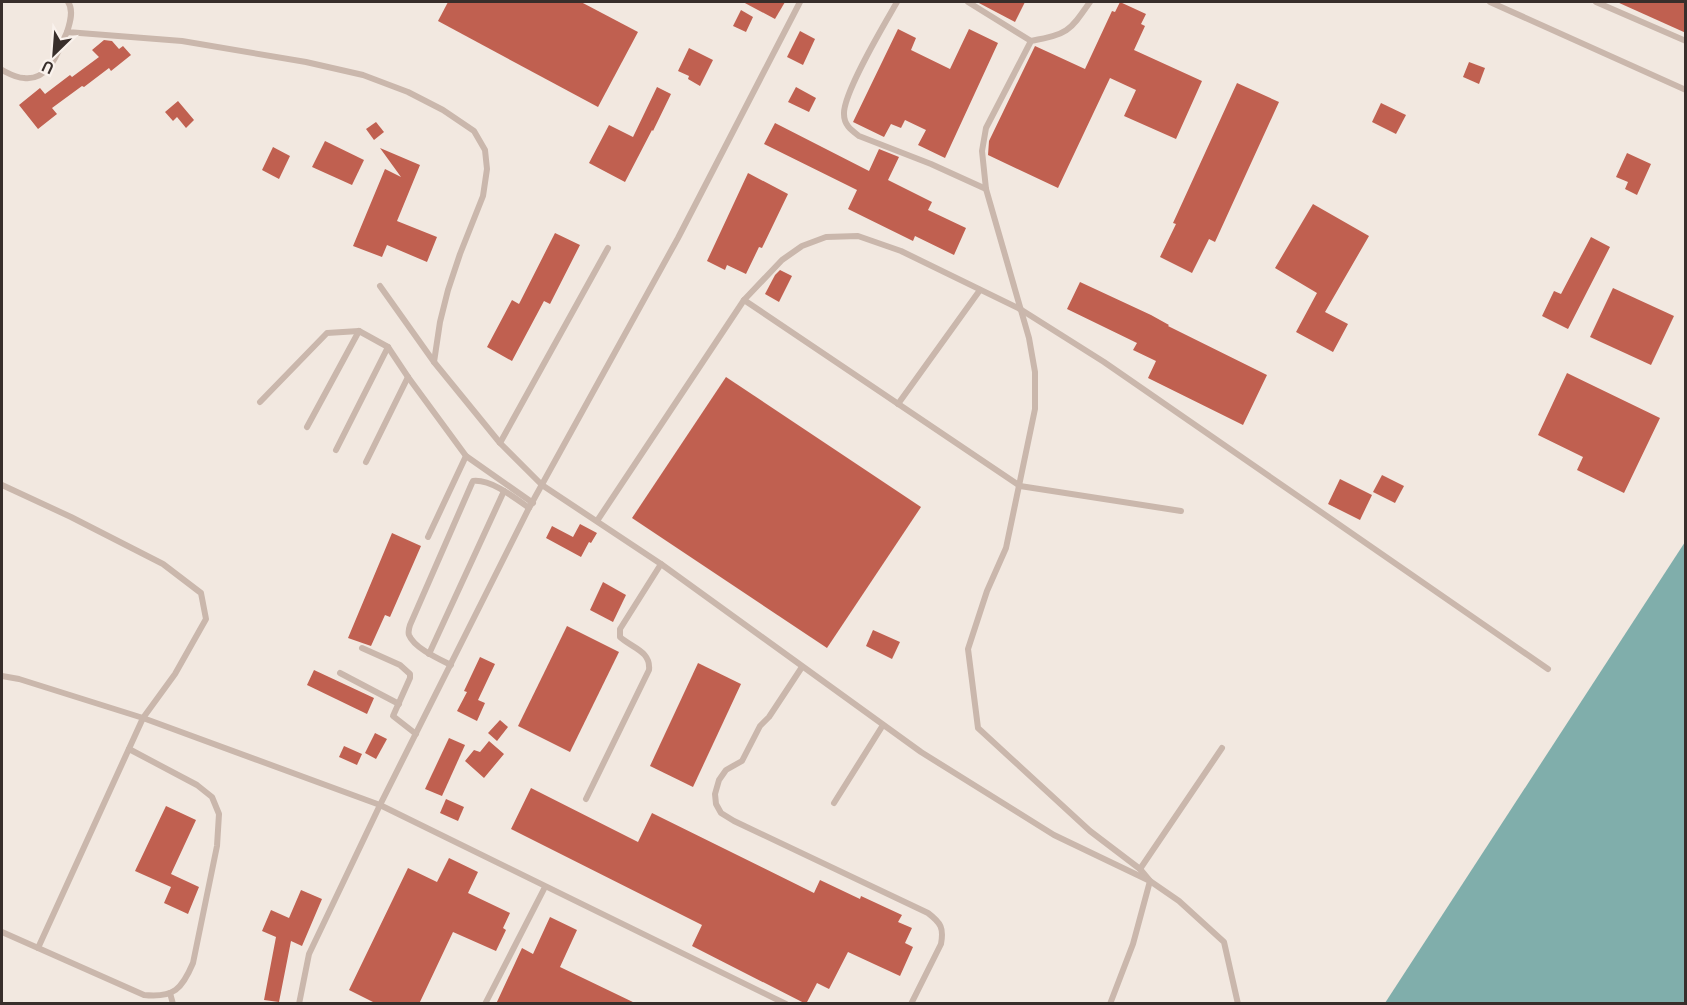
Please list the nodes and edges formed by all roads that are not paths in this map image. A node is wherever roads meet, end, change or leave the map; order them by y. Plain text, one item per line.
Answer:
1 (68, 2) edge
2 (800, 2) edge
3 (897, 2) edge
4 (968, 2) edge
5 (1090, 2) edge
6 (1490, 2) edge
7 (1596, 2) edge
8 (67, 32) junction
9 (1031, 41) junction
10 (1686, 41) edge
11 (2, 70) edge
12 (1686, 90) edge
13 (986, 189) junction
14 (608, 248) dead end
15 (380, 286) dead end
16 (980, 290) junction
17 (744, 300) junction
18 (1020, 309) junction
19 (359, 332) junction
20 (388, 347) junction
21 (434, 362) junction
22 (408, 377) junction
23 (260, 402) dead end
24 (898, 404) junction
25 (307, 427) dead end
26 (500, 443) junction
27 (336, 450) dead end
28 (466, 456) junction
29 (366, 462) dead end
30 (2, 485) edge
31 (542, 485) junction
32 (1020, 486) junction
33 (504, 491) junction
34 (531, 506) junction
35 (1181, 511) dead end
36 (597, 521) junction
37 (428, 537) dead end
38 (661, 564) junction
39 (362, 648) dead end
40 (429, 654) junction
41 (451, 665) junction
42 (802, 667) junction
43 (1548, 669) dead end
44 (340, 673) dead end
45 (2, 676) edge
46 (399, 704) junction
47 (143, 718) junction
48 (883, 725) junction
49 (416, 734) junction
50 (1222, 748) dead end
51 (129, 749) junction
52 (586, 799) dead end
53 (834, 803) dead end
54 (380, 805) junction
55 (1140, 869) junction
56 (1150, 881) junction
57 (545, 887) junction
58 (2, 932) edge
59 (38, 948) junction
60 (170, 993) junction
61 (173, 1004) edge
62 (299, 1004) edge
63 (485, 1004) edge
64 (786, 1004) edge
65 (910, 1004) edge
66 (1110, 1004) edge
67 (1238, 1004) edge

1 - 8 lane
2 - 31 lane
3 - 13 lane
4 - 9 lane
5 - 9 lane
6 - 12 lane
7 - 10 lane
8 - 11 lane
8 - 21 lane
9 - 13 lane
13 - 18 lane
14 - 26 lane
15 - 21 lane
16 - 17 lane
16 - 18 lane
16 - 24 lane
17 - 24 lane
17 - 36 lane
18 - 32 lane
18 - 43 lane
19 - 20 lane
19 - 23 lane
19 - 25 lane
20 - 22 lane
20 - 27 lane
21 - 26 lane
22 - 28 lane
22 - 29 lane
24 - 32 lane
26 - 31 lane
28 - 34 lane
28 - 37 lane
30 - 47 lane
31 - 34 lane
31 - 36 lane
32 - 35 lane
32 - 55 lane
33 - 34 lane
33 - 40 lane
33 - 40 lane
34 - 41 lane
36 - 38 lane
38 - 42 lane
38 - 52 lane
39 - 46 lane
40 - 41 lane
41 - 49 lane
42 - 48 lane
42 - 65 lane
44 - 46 lane
45 - 47 lane
46 - 49 lane
47 - 51 lane
47 - 54 lane
48 - 53 lane
48 - 56 lane
49 - 54 lane
50 - 55 lane
51 - 59 lane
51 - 60 lane
54 - 57 lane
54 - 62 lane
55 - 56 lane
56 - 66 lane
56 - 67 lane
57 - 63 lane
57 - 64 lane
58 - 59 lane
59 - 60 lane
60 - 61 lane

